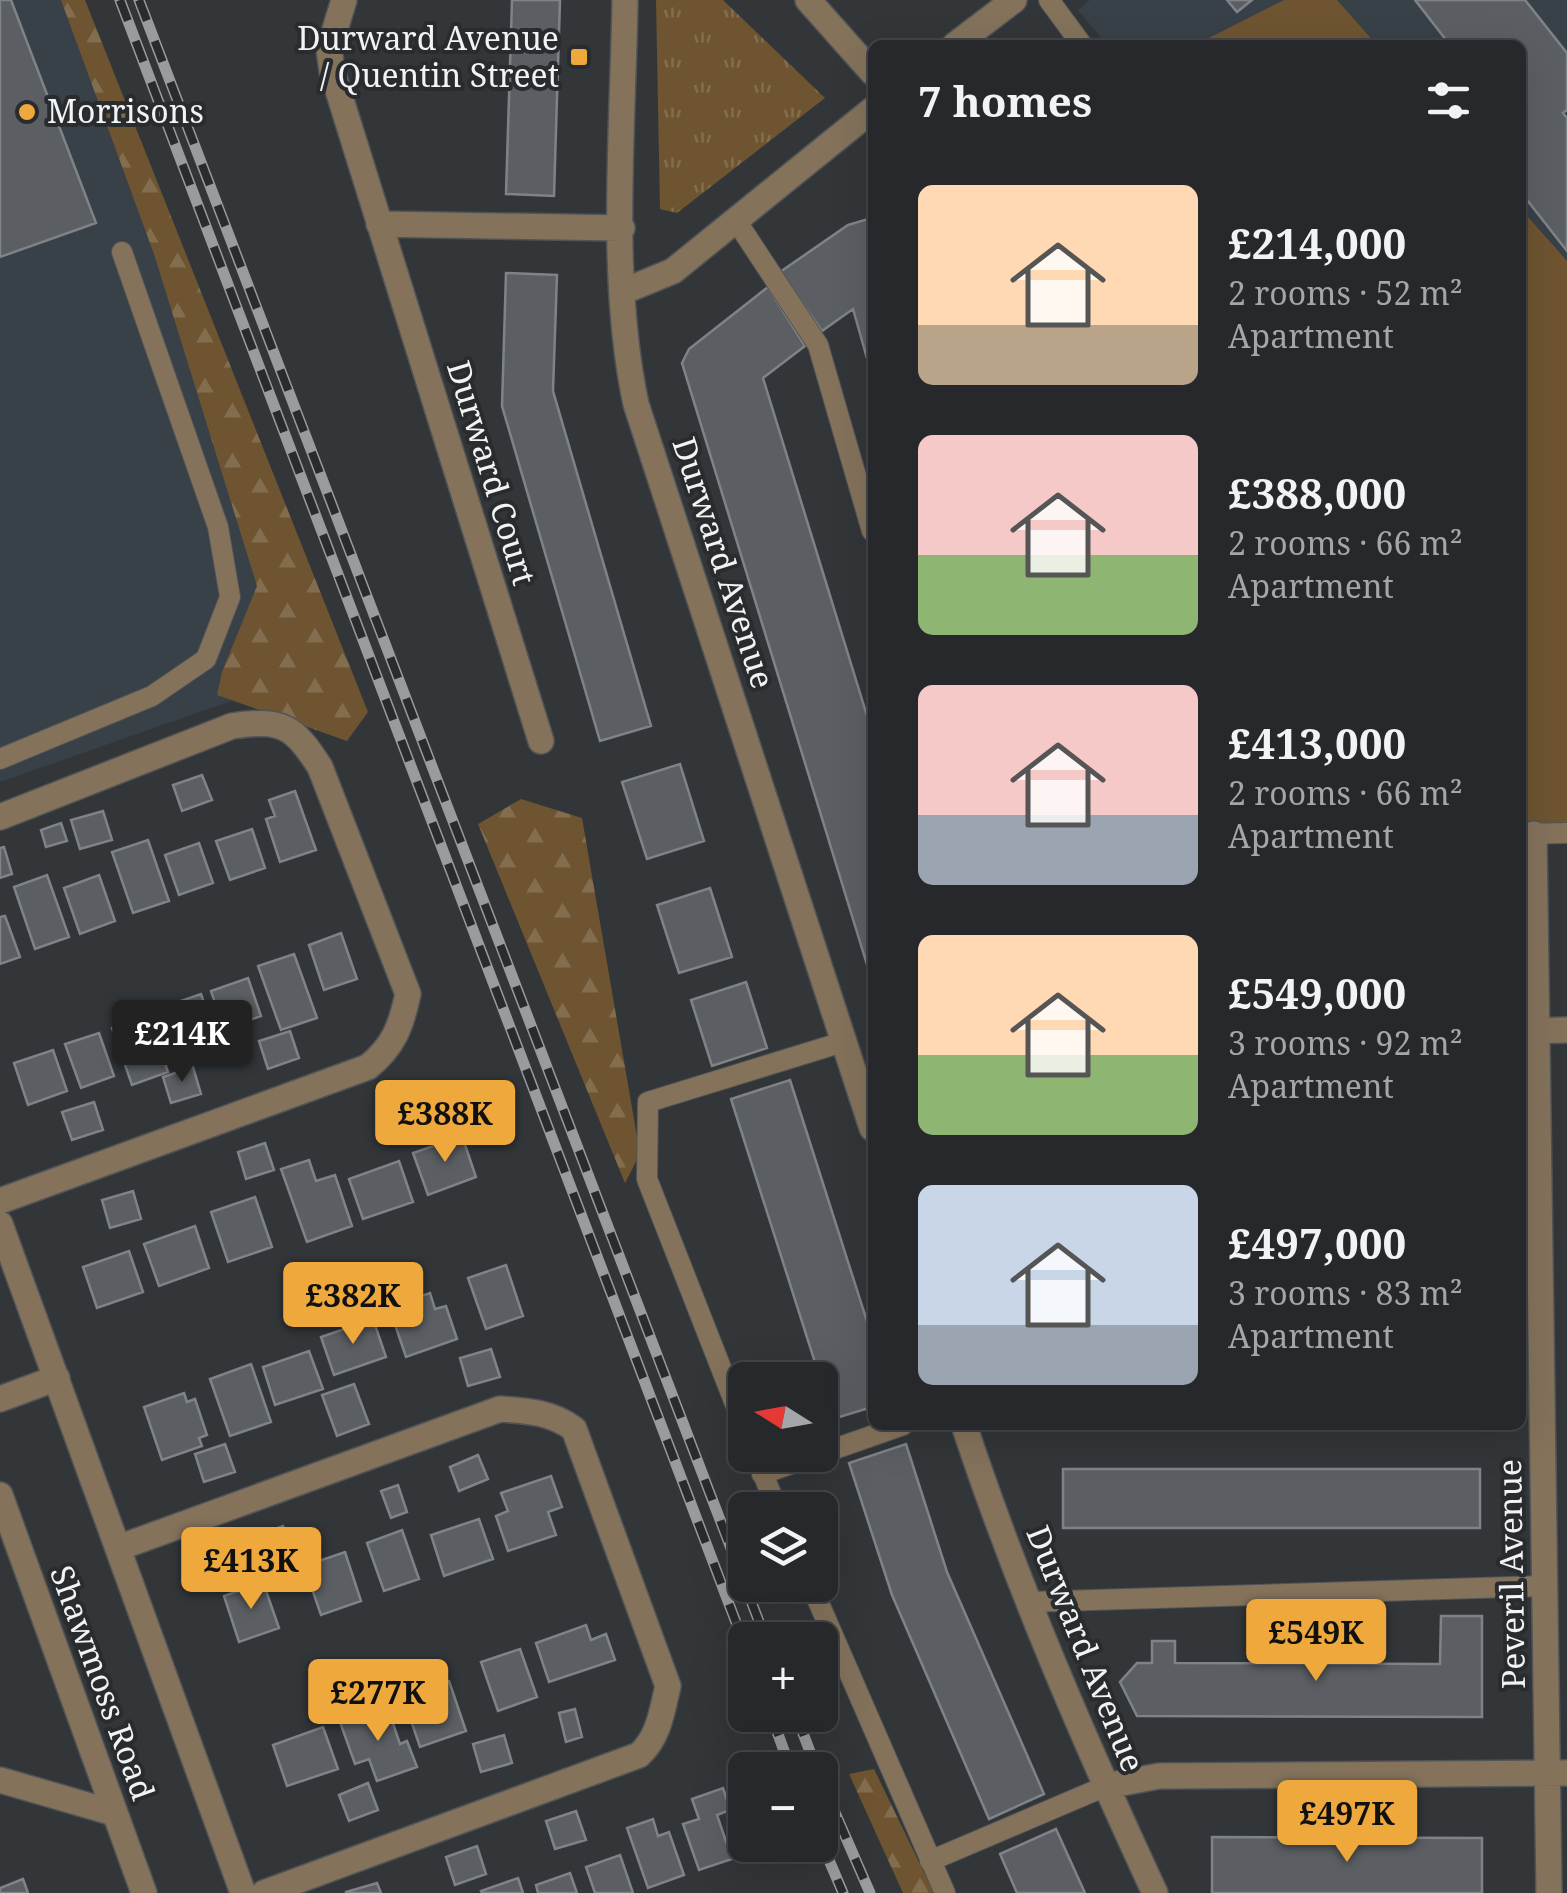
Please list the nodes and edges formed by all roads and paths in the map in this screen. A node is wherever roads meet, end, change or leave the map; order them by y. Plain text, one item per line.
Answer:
1 (344, 0) edge
2 (625, 0) edge
3 (808, 0) edge
4 (1014, 0) edge
5 (1049, 0) edge
6 (962, 40) edge
7 (1078, 40) edge
8 (868, 68) edge
9 (868, 113) edge
10 (737, 222) junction
11 (379, 224) junction
12 (622, 228) junction
13 (122, 252) dead end
14 (622, 292) junction
15 (868, 517) edge
16 (540, 741) dead end
17 (0, 760) edge
18 (0, 817) edge
19 (1567, 833) edge
20 (1527, 834) edge
21 (1567, 1030) edge
22 (1527, 1031) edge
23 (846, 1041) junction
24 (868, 1041) edge
25 (868, 1115) edge
26 (0, 1201) edge
27 (0, 1224) edge
28 (57, 1378) junction
29 (728, 1385) edge
30 (0, 1399) edge
31 (1531, 1400) edge
32 (889, 1430) edge
33 (966, 1430) edge
34 (838, 1447) edge
35 (0, 1495) edge
36 (118, 1548) junction
37 (1544, 1586) junction
38 (817, 1602) edge
39 (1028, 1602) junction
40 (1557, 1774) edge
41 (0, 1780) edge
42 (1106, 1786) junction
43 (114, 1814) junction
44 (930, 1861) junction
45 (144, 1893) edge
46 (243, 1893) edge
47 (264, 1893) edge
48 (945, 1893) edge
49 (1155, 1893) edge
50 (1549, 1893) edge

1 - 11 street, Durward Court
2 - 12 street, Durward Avenue
3 - 8 street
4 - 6 street
5 - 7 lane
9 - 10 street
10 - 14 street
10 - 15 lane
11 - 12 street
11 - 16 street, Durward Court
12 - 14 street, Durward Avenue
13 - 17 lane
14 - 23 street, Durward Avenue
18 - 26 street
19 - 20 lane
20 - 22 street, Peveril Avenue
21 - 22 street
22 - 31 street, Peveril Avenue
23 - 24 street
23 - 25 street, Durward Avenue
23 - 29 lane
27 - 28 street
28 - 30 street
28 - 36 street
31 - 37 street, Peveril Avenue
32 - 34 lane
33 - 39 street, Durward Avenue
35 - 43 street, Shawmoss Road
36 - 46 street
36 - 47 street
37 - 39 lane
37 - 40 street, Peveril Avenue
38 - 44 lane
39 - 42 street, Durward Avenue
40 - 42 street
40 - 50 street, Peveril Avenue
41 - 43 street
42 - 44 lane
42 - 49 street, Durward Avenue
43 - 45 street, Shawmoss Road
44 - 48 lane

